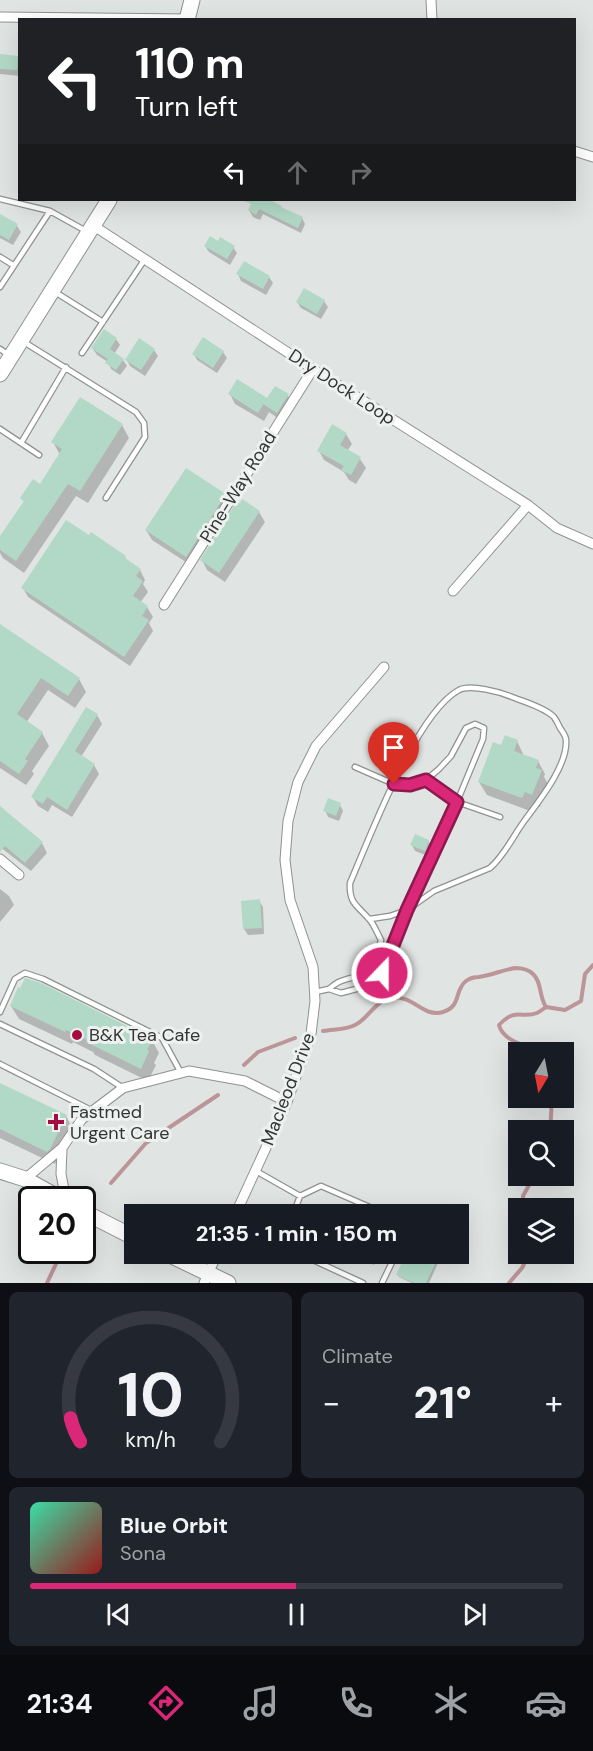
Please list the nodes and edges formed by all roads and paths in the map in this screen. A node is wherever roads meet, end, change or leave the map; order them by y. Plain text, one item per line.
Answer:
1 (192, 0) edge
2 (431, 0) edge
3 (0, 17) edge
4 (94, 18) edge
5 (189, 18) edge
6 (432, 18) edge
7 (576, 152) edge
8 (593, 157) edge
9 (0, 199) edge
10 (109, 201) edge
11 (50, 211) junction
12 (92, 229) junction
13 (0, 257) edge
14 (145, 259) junction
15 (13, 265) junction
16 (0, 287) edge
17 (53, 290) junction
18 (103, 322) junction
19 (21, 341) junction
20 (6, 352) edge
21 (82, 353) dead end
22 (66, 367) junction
23 (313, 369) junction
24 (0, 374) edge
25 (0, 429) edge
26 (21, 443) junction
27 (39, 455) dead end
28 (106, 498) dead end
29 (528, 505) junction
30 (593, 544) edge
31 (453, 591) dead end
32 (164, 605) dead end
33 (384, 667) dead end
34 (355, 766) dead end
35 (426, 780) junction
36 (394, 784) junction
37 (457, 802) junction
38 (500, 817) dead end
39 (0, 859) edge
40 (19, 875) dead end
41 (407, 910) junction
42 (370, 919) junction
43 (329, 989) junction
44 (315, 992) junction
45 (0, 1012) edge
46 (0, 1024) edge
47 (0, 1064) edge
48 (181, 1073) junction
49 (123, 1088) junction
50 (287, 1102) junction
51 (93, 1111) junction
52 (62, 1148) junction
53 (0, 1171) edge
54 (256, 1171) junction
55 (25, 1179) junction
56 (38, 1186) edge
57 (62, 1186) edge
58 (300, 1196) junction
59 (240, 1204) edge
60 (297, 1204) edge
61 (363, 1204) edge
62 (96, 1218) edge
63 (124, 1232) edge
64 (184, 1264) edge
65 (212, 1264) edge
66 (322, 1264) edge
67 (391, 1264) edge
68 (206, 1278) edge
69 (228, 1283) edge
70 (363, 1283) edge
71 (382, 1283) edge

1 - 5 main road
2 - 6 street
3 - 4 street
7 - 8 street
9 - 11 lane
10 - 12 main road
11 - 12 lane
11 - 15 lane
12 - 14 street, Dry Dock Loop
12 - 17 main road
13 - 15 lane
14 - 18 lane
14 - 23 street, Dry Dock Loop
15 - 16 lane
17 - 18 lane
17 - 19 main road
18 - 21 lane
19 - 20 main road
19 - 22 lane
20 - 24 main road
22 - 26 lane
22 - 28 lane
23 - 29 street, Dry Dock Loop
23 - 32 street, Pine-Way Road
25 - 26 lane
26 - 27 lane
29 - 30 street, Dry Dock Loop
29 - 31 street
33 - 44 street, Macleod Drive
34 - 36 lane
35 - 36 lane
35 - 37 lane
35 - 37 lane
36 - 41 lane
36 - 42 lane
37 - 38 lane
37 - 41 lane
39 - 40 street
41 - 42 lane
41 - 43 lane
42 - 43 lane
43 - 44 lane
44 - 50 street, Macleod Drive
45 - 48 lane
46 - 49 lane
47 - 51 lane
48 - 49 street
48 - 50 street
49 - 51 street
50 - 54 street, Macleod Drive
51 - 52 street
52 - 55 street
52 - 57 street
53 - 55 main road
54 - 58 lane
54 - 59 street, Macleod Drive
55 - 56 main road
58 - 60 lane
58 - 61 lane
62 - 63 main road
64 - 68 main road
65 - 68 street
66 - 70 lane
67 - 71 lane
68 - 69 main road

